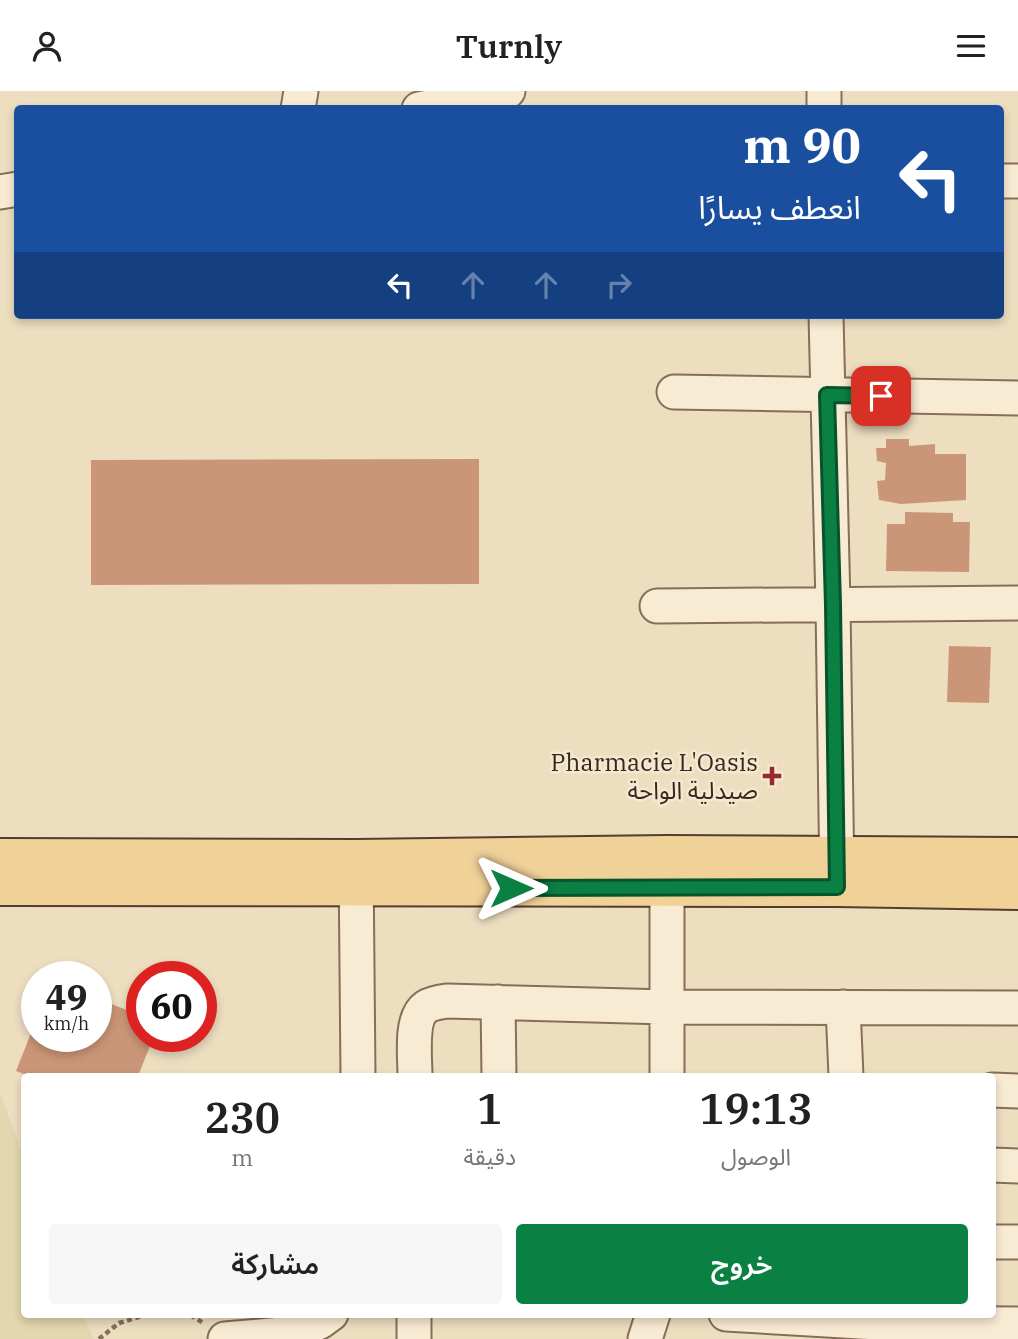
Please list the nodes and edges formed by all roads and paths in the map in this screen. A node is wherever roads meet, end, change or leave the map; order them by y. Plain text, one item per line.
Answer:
1 (508, 91) edge
2 (439, 105) edge
3 (826, 319) edge
4 (674, 391) dead end
5 (827, 395) junction
6 (1018, 398) edge
7 (1018, 603) edge
8 (657, 605) dead end
9 (833, 605) junction
10 (0, 857) edge
11 (1018, 857) edge
12 (667, 872) junction
13 (836, 872) junction
14 (355, 873) junction
15 (0, 887) edge
16 (1018, 890) edge
17 (498, 1002) junction
18 (667, 1007) junction
19 (843, 1007) junction
20 (1018, 1008) edge
21 (358, 1073) edge
22 (415, 1073) edge
23 (499, 1073) edge
24 (667, 1073) edge
25 (846, 1073) edge
26 (996, 1090) edge
27 (1018, 1091) edge
28 (996, 1165) edge
29 (1018, 1166) edge
30 (996, 1242) edge
31 (1018, 1242) edge
32 (136, 1318) edge
33 (326, 1318) edge
34 (414, 1318) edge
35 (652, 1318) edge
36 (840, 1318) edge
37 (1018, 1324) edge
38 (99, 1339) edge
39 (225, 1339) edge
40 (414, 1339) edge
41 (645, 1339) edge

1 - 2 street
3 - 5 street
4 - 5 street
5 - 6 street
5 - 9 street
7 - 9 street
8 - 9 street
9 - 13 street
10 - 14 main road
11 - 13 main road
12 - 13 main road
12 - 14 main road
12 - 18 street
13 - 16 main road
14 - 15 main road
14 - 21 street
17 - 18 street
17 - 22 street
17 - 23 street
18 - 19 street
18 - 24 street
19 - 20 street
19 - 25 street
26 - 27 street
28 - 29 street
30 - 31 street
32 - 38 path
33 - 39 street
34 - 40 street
35 - 41 street
36 - 37 street

